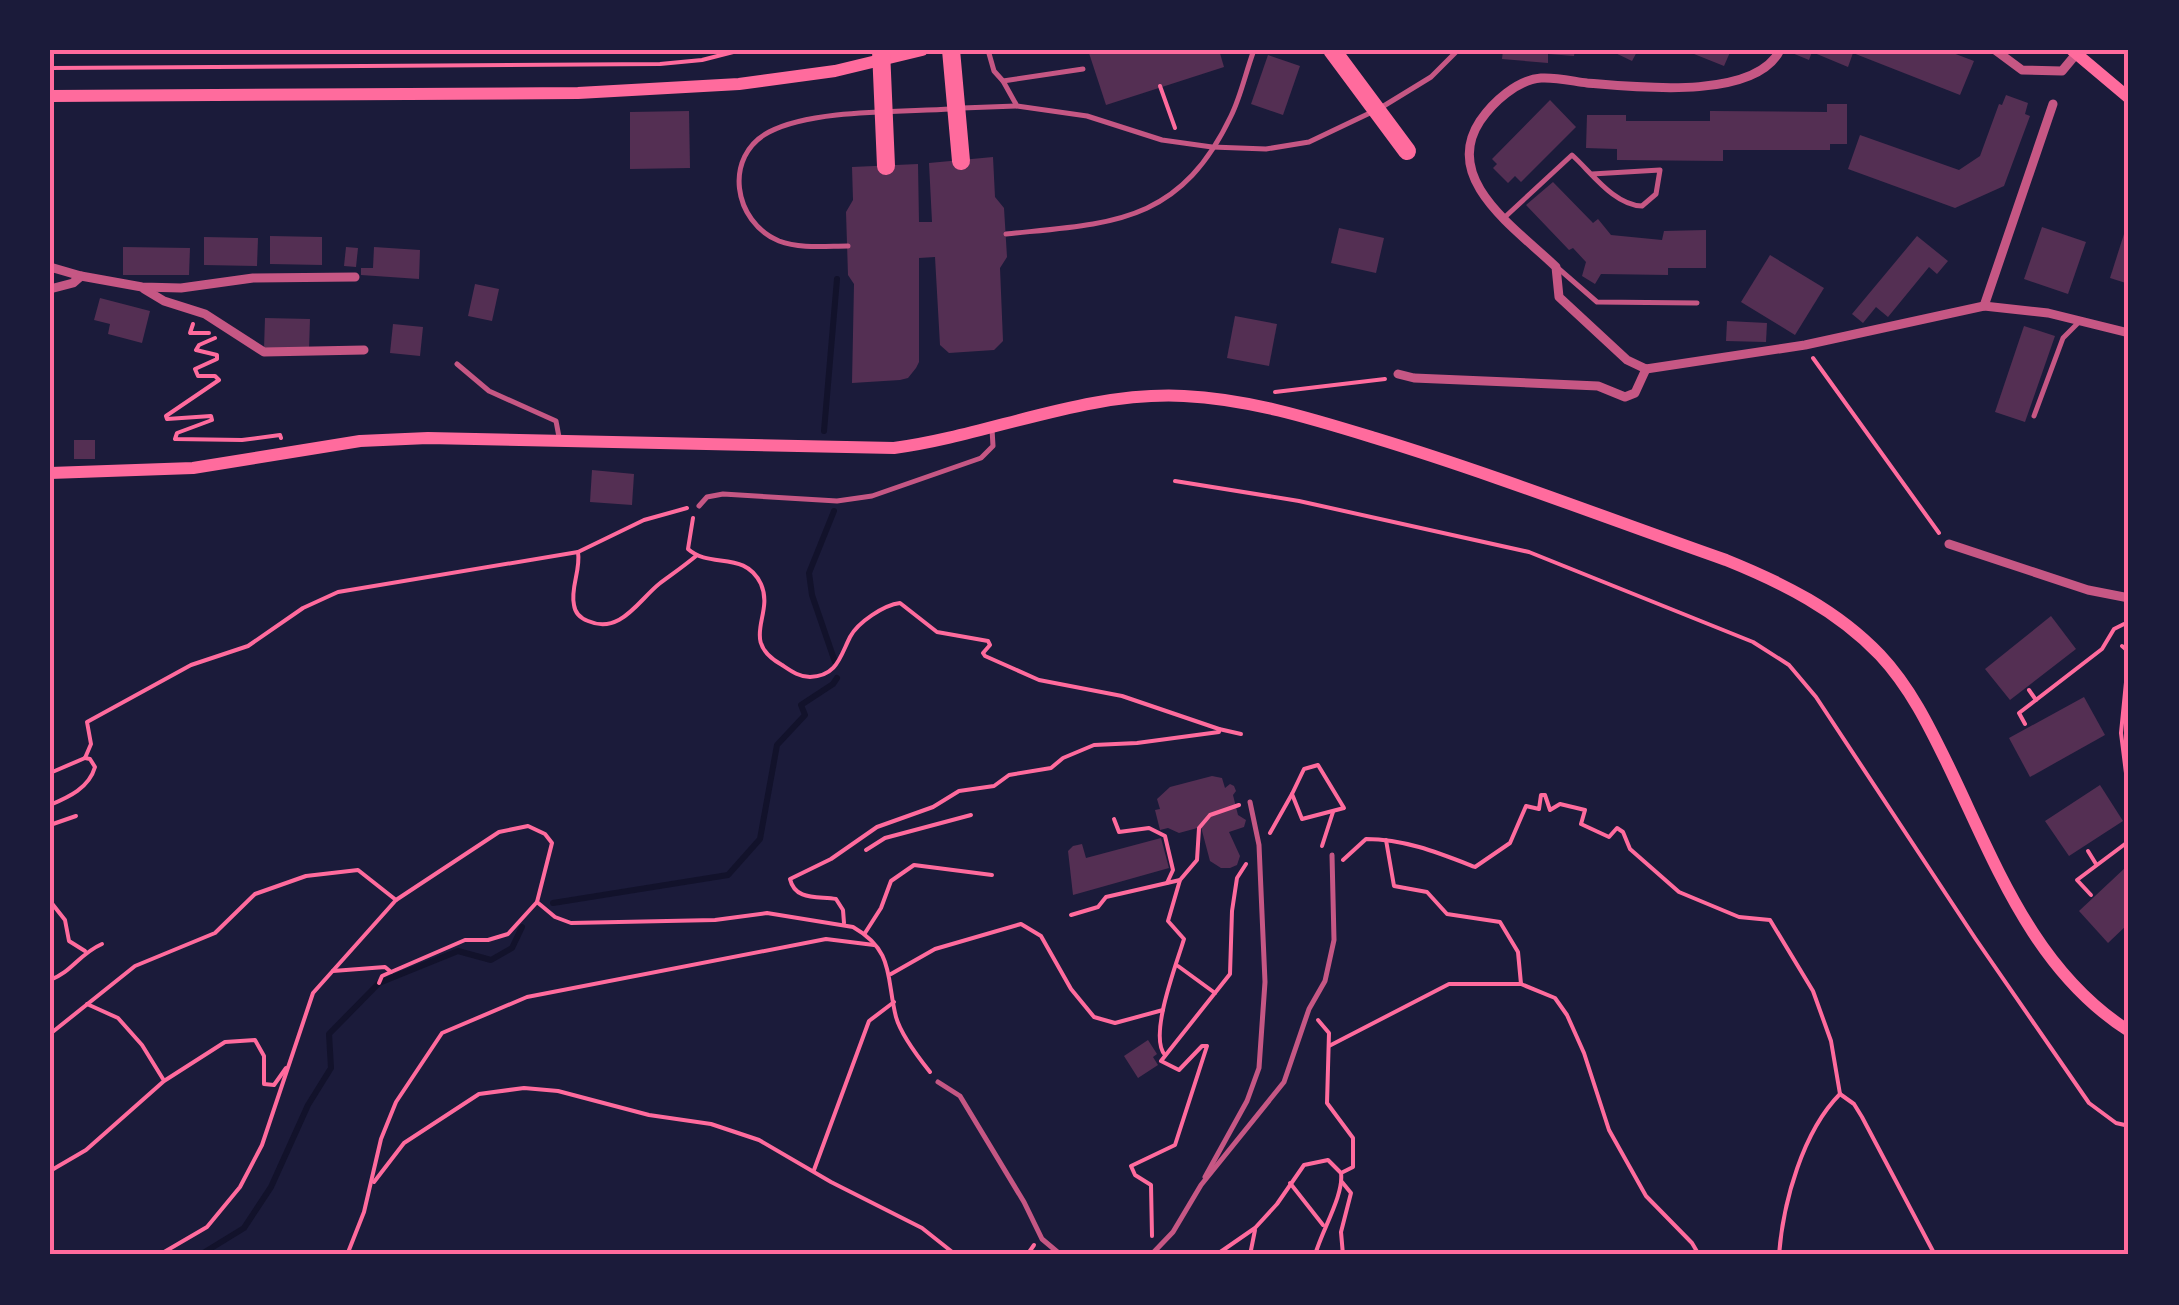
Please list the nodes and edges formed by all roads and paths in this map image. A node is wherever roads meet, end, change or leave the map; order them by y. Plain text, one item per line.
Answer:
1 (741, 50) edge
2 (881, 50) edge
3 (922, 50) edge
4 (951, 50) edge
5 (988, 50) edge
6 (1254, 50) edge
7 (1332, 50) edge
8 (1344, 50) edge
9 (1458, 50) edge
10 (1780, 50) edge
11 (1995, 50) edge
12 (2075, 52) edge
13 (50, 68) edge
14 (1082, 69) dead end
15 (1003, 81) junction
16 (1160, 86) dead end
17 (1360, 86) junction
18 (50, 96) edge
19 (2129, 98) edge
20 (2054, 104) dead end
21 (1017, 106) junction
22 (1376, 110) junction
23 (1180, 142) junction
24 (1212, 148) junction
25 (1408, 151) dead end
26 (961, 162) dead end
27 (886, 166) dead end
28 (1592, 174) junction
29 (1505, 217) junction
30 (1006, 234) dead end
31 (848, 246) dead end
32 (50, 266) edge
33 (1556, 266) junction
34 (81, 276) junction
35 (356, 277) dead end
36 (142, 288) junction
37 (50, 289) edge
38 (1697, 303) dead end
39 (1984, 306) junction
40 (216, 320) junction
41 (2081, 320) junction
42 (2129, 333) edge
43 (1805, 345) junction
44 (364, 350) dead end
45 (456, 364) dead end
46 (1646, 369) junction
47 (1398, 374) joint
48 (1260, 390) dead end
49 (2034, 416) dead end
50 (992, 429) junction
51 (560, 440) junction
52 (284, 454) junction
53 (50, 473) edge
54 (1175, 481) dead end
55 (699, 506) junction
56 (1949, 544) joint
57 (578, 552) junction
58 (696, 556) junction
59 (2129, 598) edge
60 (2124, 624) dead end
61 (2122, 646) dead end
62 (2028, 690) dead end
63 (2036, 700) junction
64 (2025, 724) dead end
65 (1218, 728) junction
66 (1241, 734) dead end
67 (86, 758) junction
68 (50, 773) edge
69 (1292, 794) junction
70 (2129, 797) edge
71 (1250, 802) joint
72 (50, 805) edge
73 (1333, 812) junction
74 (76, 816) dead end
75 (972, 816) dead end
76 (1114, 818) dead end
77 (50, 825) edge
78 (1386, 839) junction
79 (854, 842) junction
80 (2129, 842) edge
81 (1259, 845) junction
82 (872, 846) junction
83 (866, 850) dead end
84 (2088, 852) dead end
85 (1322, 855) dead end
86 (1332, 858) joint
87 (2096, 864) junction
88 (992, 876) dead end
89 (1180, 880) junction
90 (1167, 883) junction
91 (2091, 895) dead end
92 (396, 900) junction
93 (50, 901) edge
94 (537, 902) junction
95 (1071, 915) dead end
96 (844, 923) junction
97 (865, 934) junction
98 (102, 944) dead end
99 (874, 945) junction
100 (85, 951) junction
101 (1176, 964) junction
102 (333, 970) junction
103 (391, 972) junction
104 (891, 974) junction
105 (50, 980) edge
106 (379, 983) dead end
107 (1521, 984) junction
108 (1215, 992) junction
109 (894, 1002) junction
110 (87, 1004) junction
111 (1309, 1008) junction
112 (1163, 1010) junction
113 (2127, 1030) edge
114 (50, 1034) edge
115 (1328, 1046) junction
116 (1165, 1055) junction
117 (289, 1064) junction
118 (164, 1081) junction
119 (938, 1082) joint
120 (1840, 1094) junction
121 (2129, 1126) edge
122 (814, 1170) junction
123 (50, 1171) edge
124 (1341, 1172) junction
125 (1342, 1182) junction
126 (1290, 1184) junction
127 (370, 1185) junction
128 (1201, 1185) junction
129 (1324, 1225) junction
130 (1256, 1228) junction
131 (1152, 1254) edge
132 (159, 1255) edge
133 (347, 1255) edge
134 (956, 1255) edge
135 (1061, 1255) edge
136 (1216, 1255) edge
137 (1250, 1255) edge
138 (1315, 1255) edge
139 (1344, 1255) edge
140 (1699, 1255) edge
141 (1779, 1255) edge
142 (1936, 1255) edge

1 - 13 path
2 - 27 highway
3 - 18 main road
4 - 26 highway
5 - 15 lane
6 - 24 lane
7 - 17 highway
8 - 17 highway
9 - 22 lane
10 - 29 street
11 - 12 street
12 - 19 main road
14 - 15 lane
15 - 21 lane
16 - 23 path
17 - 22 highway
20 - 39 street
21 - 23 lane
21 - 31 lane
22 - 24 lane
22 - 25 highway
23 - 24 lane
24 - 30 lane
28 - 28 lane
28 - 29 lane
29 - 33 street
32 - 34 street
33 - 38 lane
33 - 46 street
34 - 36 street
34 - 37 street
35 - 36 street
36 - 40 street
39 - 41 street
39 - 43 street
40 - 44 street
40 - 52 path
41 - 42 street
41 - 49 lane
43 - 46 street
43 - 56 path
45 - 51 lane
46 - 47 street
47 - 48 path
50 - 51 main road
50 - 55 lane
50 - 113 main road
51 - 52 main road
52 - 53 main road
54 - 121 path
55 - 57 path
55 - 58 path
56 - 59 street
57 - 58 path
57 - 67 path
58 - 65 path
60 - 63 path
61 - 70 path
62 - 63 path
63 - 64 path
65 - 66 path
65 - 79 path
67 - 68 path
67 - 72 path
69 - 73 path
69 - 73 path
69 - 81 path
71 - 81 lane
71 - 89 path
73 - 85 path
74 - 77 path
75 - 82 path
76 - 90 path
78 - 86 path
78 - 107 path
78 - 120 path
79 - 82 path
79 - 96 path
80 - 87 path
81 - 108 path
81 - 128 lane
82 - 83 path
84 - 87 path
86 - 111 lane
87 - 91 path
88 - 97 path
89 - 90 path
89 - 101 path
90 - 95 path
92 - 94 path
92 - 102 path
92 - 110 path
93 - 100 path
94 - 96 path
94 - 103 path
96 - 97 path
97 - 99 path
98 - 100 path
99 - 104 path
99 - 127 path
100 - 105 path
101 - 108 path
101 - 112 path
102 - 103 path
102 - 117 path
103 - 106 path
104 - 109 path
104 - 112 path
107 - 115 path
107 - 140 path
108 - 116 path
109 - 119 path
109 - 122 path
110 - 114 path
110 - 118 path
111 - 115 path
111 - 128 lane
112 - 116 path
115 - 124 path
116 - 131 path
117 - 118 path
117 - 132 path
118 - 123 path
119 - 135 lane
120 - 141 path
120 - 142 path
122 - 127 path
122 - 134 path
124 - 125 path
124 - 126 path
125 - 129 path
125 - 139 path
126 - 129 path
126 - 130 path
127 - 133 path
128 - 131 lane
129 - 138 path
130 - 136 path
130 - 137 path

